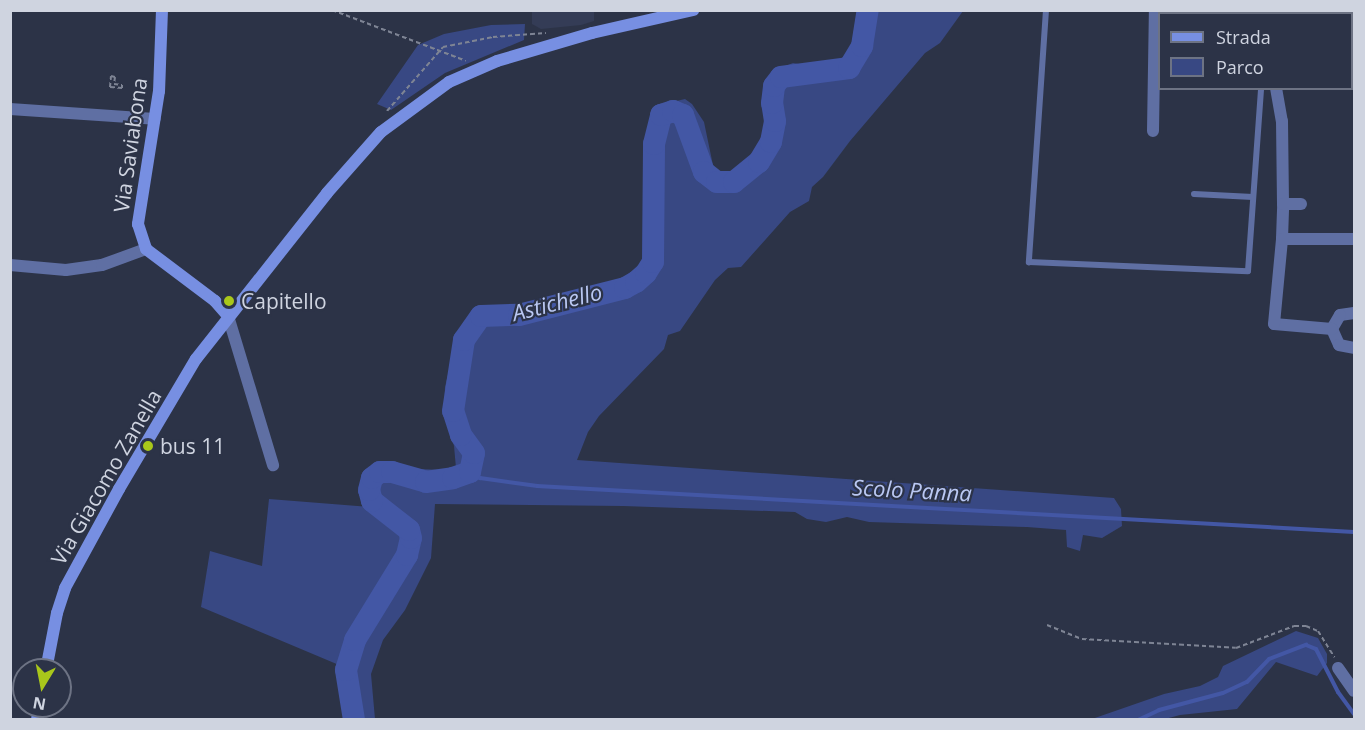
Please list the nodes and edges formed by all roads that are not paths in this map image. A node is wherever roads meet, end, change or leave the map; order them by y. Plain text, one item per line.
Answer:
1 (162, 10) edge
2 (693, 10) edge
3 (1046, 10) edge
4 (1155, 10) edge
5 (1262, 90) edge
6 (1276, 90) edge
7 (10, 110) edge
8 (155, 119) junction
9 (1153, 131) dead end
10 (1194, 194) dead end
11 (1253, 197) junction
12 (1283, 204) junction
13 (1301, 204) dead end
14 (1282, 239) junction
15 (1354, 239) edge
16 (146, 249) junction
17 (10, 265) edge
18 (1354, 313) edge
19 (228, 316) junction
20 (1332, 329) junction
21 (1354, 348) edge
22 (273, 465) dead end
23 (49, 658) edge
24 (1338, 668) road end
25 (1354, 691) edge

1 - 8 street, Via Saviabona
2 - 19 street, Via Giacomo Zanella
3 - 11 lane
4 - 9 street
5 - 11 lane
6 - 12 street
7 - 8 street
8 - 16 street, Via Saviabona
10 - 11 lane
12 - 13 street
12 - 14 street
14 - 15 street
14 - 20 street
16 - 17 street
16 - 19 street
18 - 20 street
19 - 22 street
19 - 23 street, Via Giacomo Zanella
20 - 21 street
24 - 25 street

